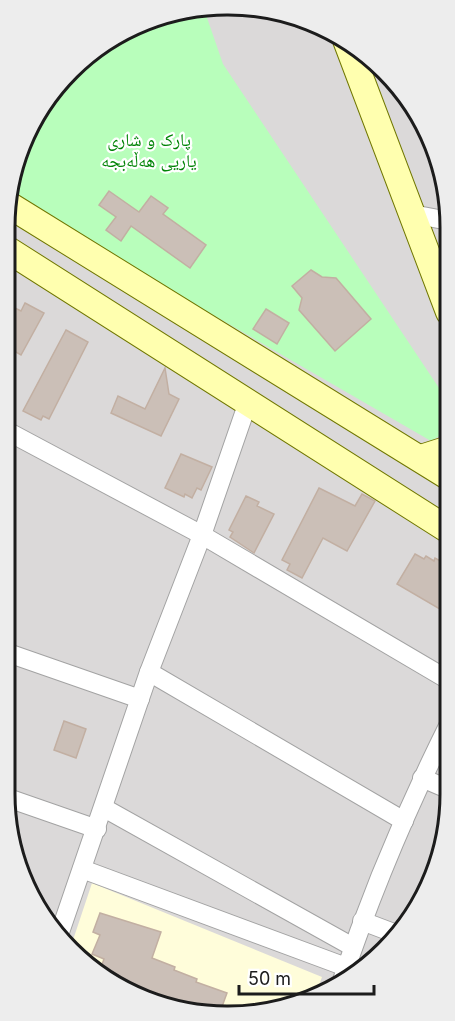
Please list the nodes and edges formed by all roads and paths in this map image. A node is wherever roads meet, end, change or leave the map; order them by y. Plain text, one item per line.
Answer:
1 (352, 55) edge
2 (16, 209) edge
3 (412, 214) junction
4 (440, 219) edge
5 (15, 255) edge
6 (440, 288) edge
7 (248, 402) junction
8 (15, 436) edge
9 (440, 452) edge
10 (421, 458) junction
11 (440, 471) edge
12 (440, 525) edge
13 (202, 535) junction
14 (15, 656) edge
15 (149, 672) junction
16 (440, 675) edge
17 (140, 699) junction
18 (440, 742) edge
19 (422, 778) junction
20 (440, 786) edge
21 (15, 800) edge
22 (104, 808) junction
23 (404, 821) junction
24 (97, 829) junction
25 (82, 869) junction
26 (362, 921) junction
27 (62, 927) edge
28 (389, 931) edge
29 (353, 947) junction
30 (346, 967) junction
31 (345, 971) edge

1 - 3 main road
2 - 10 main road
3 - 4 street
3 - 6 main road
5 - 7 main road
7 - 12 main road
7 - 13 street
8 - 13 street
9 - 10 main road
10 - 11 main road
13 - 15 street
13 - 16 street
14 - 17 street
15 - 17 street
15 - 23 street
17 - 22 street
18 - 19 street
19 - 20 street
19 - 23 street
21 - 24 street
22 - 24 street
22 - 29 street
23 - 26 street
24 - 25 street
25 - 27 street
25 - 30 street
26 - 28 street
26 - 29 street
29 - 30 street
30 - 31 street

